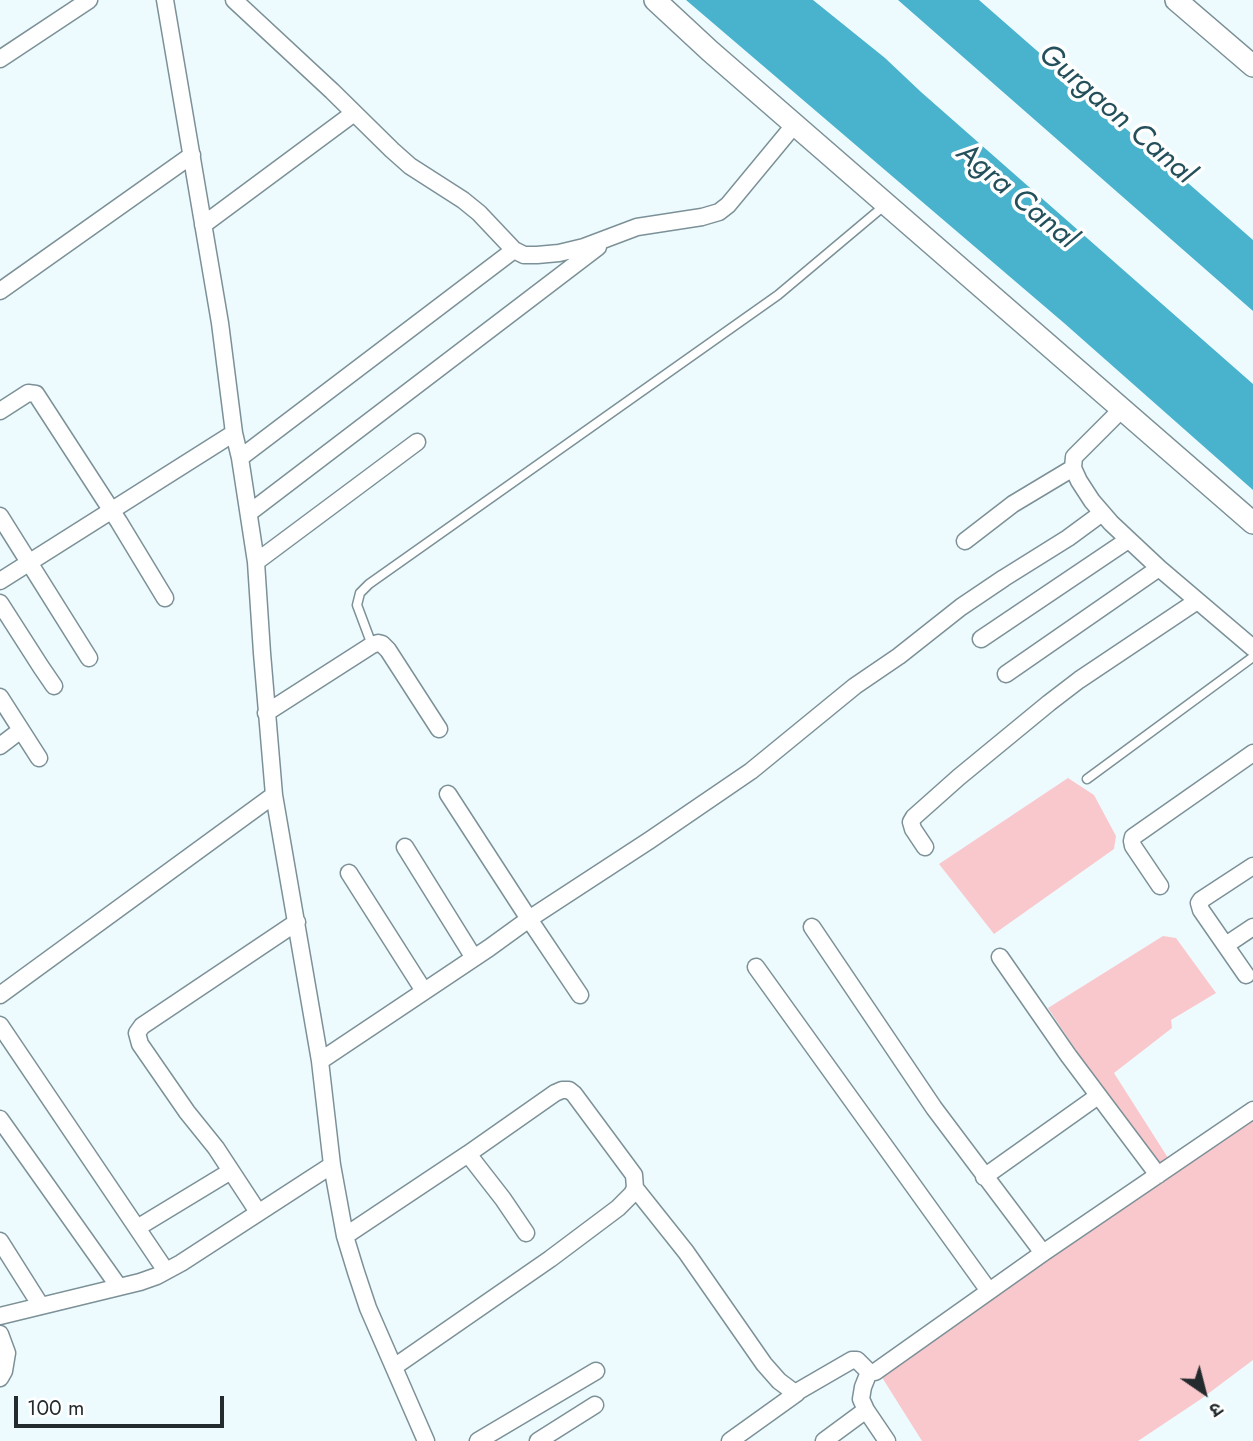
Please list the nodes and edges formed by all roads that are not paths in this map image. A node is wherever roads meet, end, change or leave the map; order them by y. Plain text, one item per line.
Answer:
1 (89, 0) edge
2 (164, 0) edge
3 (234, 0) edge
4 (655, 0) edge
5 (1176, 0) edge
6 (0, 59) edge
7 (1253, 66) edge
8 (354, 113) junction
9 (795, 124) junction
10 (192, 155) junction
11 (886, 204) junction
12 (203, 225) junction
13 (611, 238) junction
14 (514, 250) junction
15 (0, 290) edge
16 (1122, 409) junction
17 (0, 411) edge
18 (234, 433) junction
19 (417, 442) dead end
20 (240, 458) junction
21 (1073, 468) junction
22 (111, 511) junction
23 (249, 513) junction
24 (1102, 513) junction
25 (0, 516) edge
26 (1253, 523) edge
27 (1128, 540) junction
28 (965, 541) dead end
29 (29, 562) junction
30 (256, 562) junction
31 (1159, 568) junction
32 (0, 581) edge
33 (164, 598) dead end
34 (1198, 601) junction
35 (0, 603) edge
36 (981, 639) dead end
37 (372, 645) junction
38 (1253, 648) edge
39 (1253, 657) edge
40 (89, 658) dead end
41 (1006, 674) dead end
42 (54, 686) dead end
43 (0, 697) edge
44 (266, 713) junction
45 (439, 729) dead end
46 (22, 730) junction
47 (0, 746) edge
48 (1253, 753) edge
49 (39, 758) dead end
50 (1087, 779) dead end
51 (448, 794) dead end
52 (274, 795) junction
53 (405, 847) dead end
54 (925, 847) dead end
55 (1253, 866) edge
56 (349, 873) dead end
57 (1160, 886) dead end
58 (529, 919) junction
59 (297, 922) junction
60 (812, 927) dead end
61 (1253, 927) edge
62 (1226, 945) junction
63 (1000, 957) dead end
64 (474, 958) junction
65 (756, 967) dead end
66 (1251, 977) edge
67 (424, 991) junction
68 (0, 995) edge
69 (580, 995) dead end
70 (0, 1025) edge
71 (320, 1061) junction
72 (1098, 1096) junction
73 (1253, 1110) edge
74 (0, 1119) edge
75 (468, 1154) junction
76 (332, 1166) junction
77 (231, 1171) junction
78 (1158, 1175) junction
79 (984, 1177) junction
80 (635, 1188) junction
81 (258, 1212) junction
82 (137, 1228) junction
83 (526, 1233) dead end
84 (345, 1236) junction
85 (0, 1241) edge
86 (1042, 1253) junction
87 (166, 1271) junction
88 (119, 1287) junction
89 (989, 1291) junction
90 (41, 1306) junction
91 (0, 1316) edge
92 (0, 1334) edge
93 (394, 1367) junction
94 (596, 1371) dead end
95 (869, 1372) junction
96 (0, 1378) edge
97 (797, 1393) junction
98 (595, 1405) dead end
99 (866, 1410) junction
100 (426, 1441) edge
101 (478, 1441) edge
102 (538, 1441) edge
103 (730, 1441) edge
104 (824, 1441) edge
105 (887, 1441) edge

1 - 6 street
2 - 10 street
3 - 8 street
4 - 9 street
5 - 7 street
8 - 12 street
8 - 14 street
9 - 11 street
9 - 13 street
10 - 12 street
10 - 15 street
11 - 16 street
11 - 37 lane
12 - 18 street
13 - 14 street
13 - 23 street
14 - 20 street
16 - 21 street
16 - 26 street
17 - 22 street
18 - 20 street
18 - 22 street
19 - 30 street
20 - 23 street
21 - 24 street
21 - 28 street
22 - 29 street
22 - 33 street
23 - 30 street
24 - 27 street
24 - 58 street
25 - 29 street
27 - 31 street
27 - 36 street
29 - 32 street
29 - 40 street
30 - 44 street
31 - 34 street
31 - 41 street
34 - 38 street
34 - 54 street
35 - 42 street
37 - 44 street
37 - 45 street
39 - 50 lane
43 - 46 street
44 - 52 street
46 - 47 street
46 - 49 street
48 - 57 street
51 - 58 street
52 - 59 street
52 - 68 street
53 - 64 street
55 - 62 street
56 - 67 street
58 - 64 street
58 - 69 street
59 - 71 street
59 - 77 street
60 - 79 street
61 - 62 street
62 - 66 street
63 - 72 street
64 - 67 street
65 - 89 street
67 - 71 street
70 - 82 street
71 - 76 street
72 - 78 street
72 - 79 street
73 - 78 street
74 - 88 street
75 - 80 street
75 - 83 street
75 - 84 street
76 - 81 street
76 - 84 street
77 - 81 street
77 - 82 street
78 - 86 street
79 - 86 street
80 - 93 street
80 - 97 street
81 - 87 street
82 - 87 street
84 - 93 street
85 - 90 street
86 - 89 street
87 - 88 street
88 - 90 street
89 - 95 street
90 - 91 street
92 - 96 street
93 - 100 street
94 - 101 street
95 - 97 street
95 - 99 street
97 - 103 street
98 - 102 street
99 - 104 street
99 - 105 street

